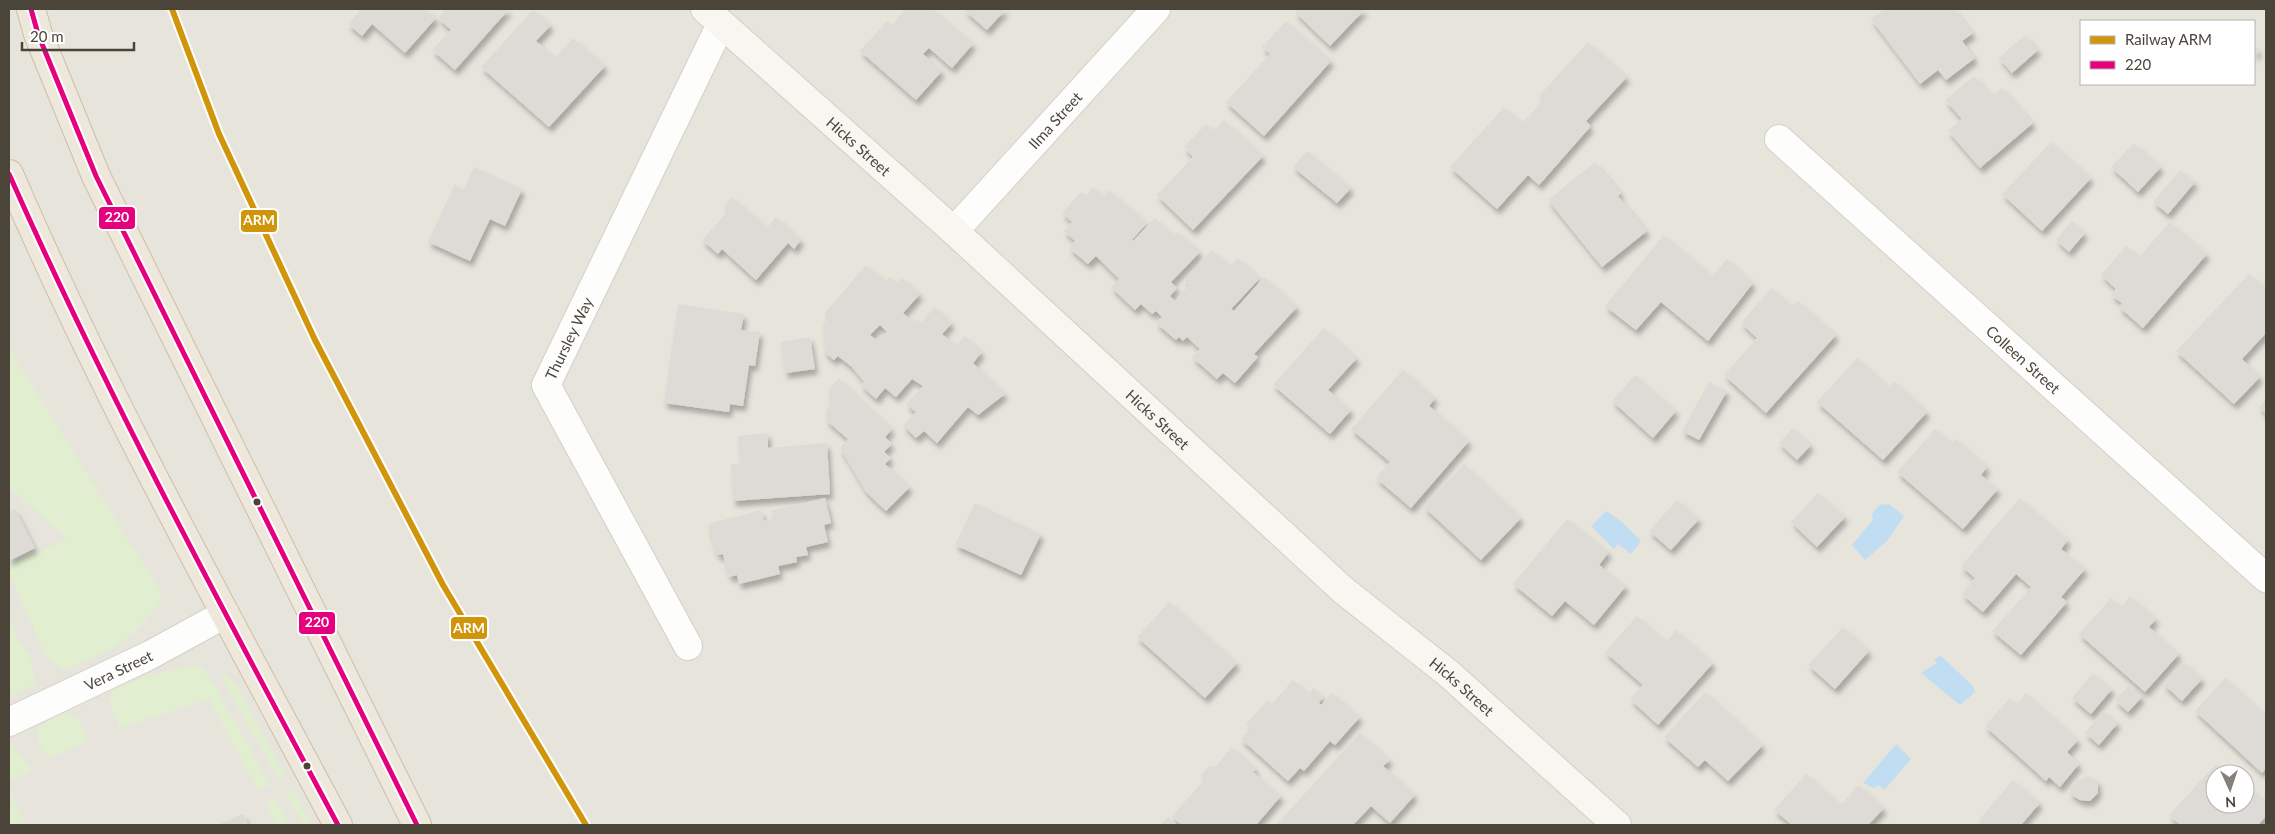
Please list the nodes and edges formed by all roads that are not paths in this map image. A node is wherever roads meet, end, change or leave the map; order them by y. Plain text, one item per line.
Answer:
1 (31, 9) edge
2 (1156, 9) edge
3 (713, 16) edge
4 (1779, 140) dead end
5 (9, 174) edge
6 (9, 212) edge
7 (954, 231) junction
8 (44, 255) junction
9 (2266, 578) edge
10 (225, 614) junction
11 (688, 646) dead end
12 (9, 722) edge
13 (338, 825) edge
14 (417, 825) edge
15 (1617, 825) edge

1 - 14 highway
2 - 7 street, Ilma Street
3 - 7 street, Hicks Street
3 - 11 street, Thursley Way
4 - 9 street, Colleen Street
5 - 8 highway
6 - 8 highway
7 - 15 street, Hicks Street
8 - 10 highway
10 - 12 street, Vera Street
10 - 13 highway

